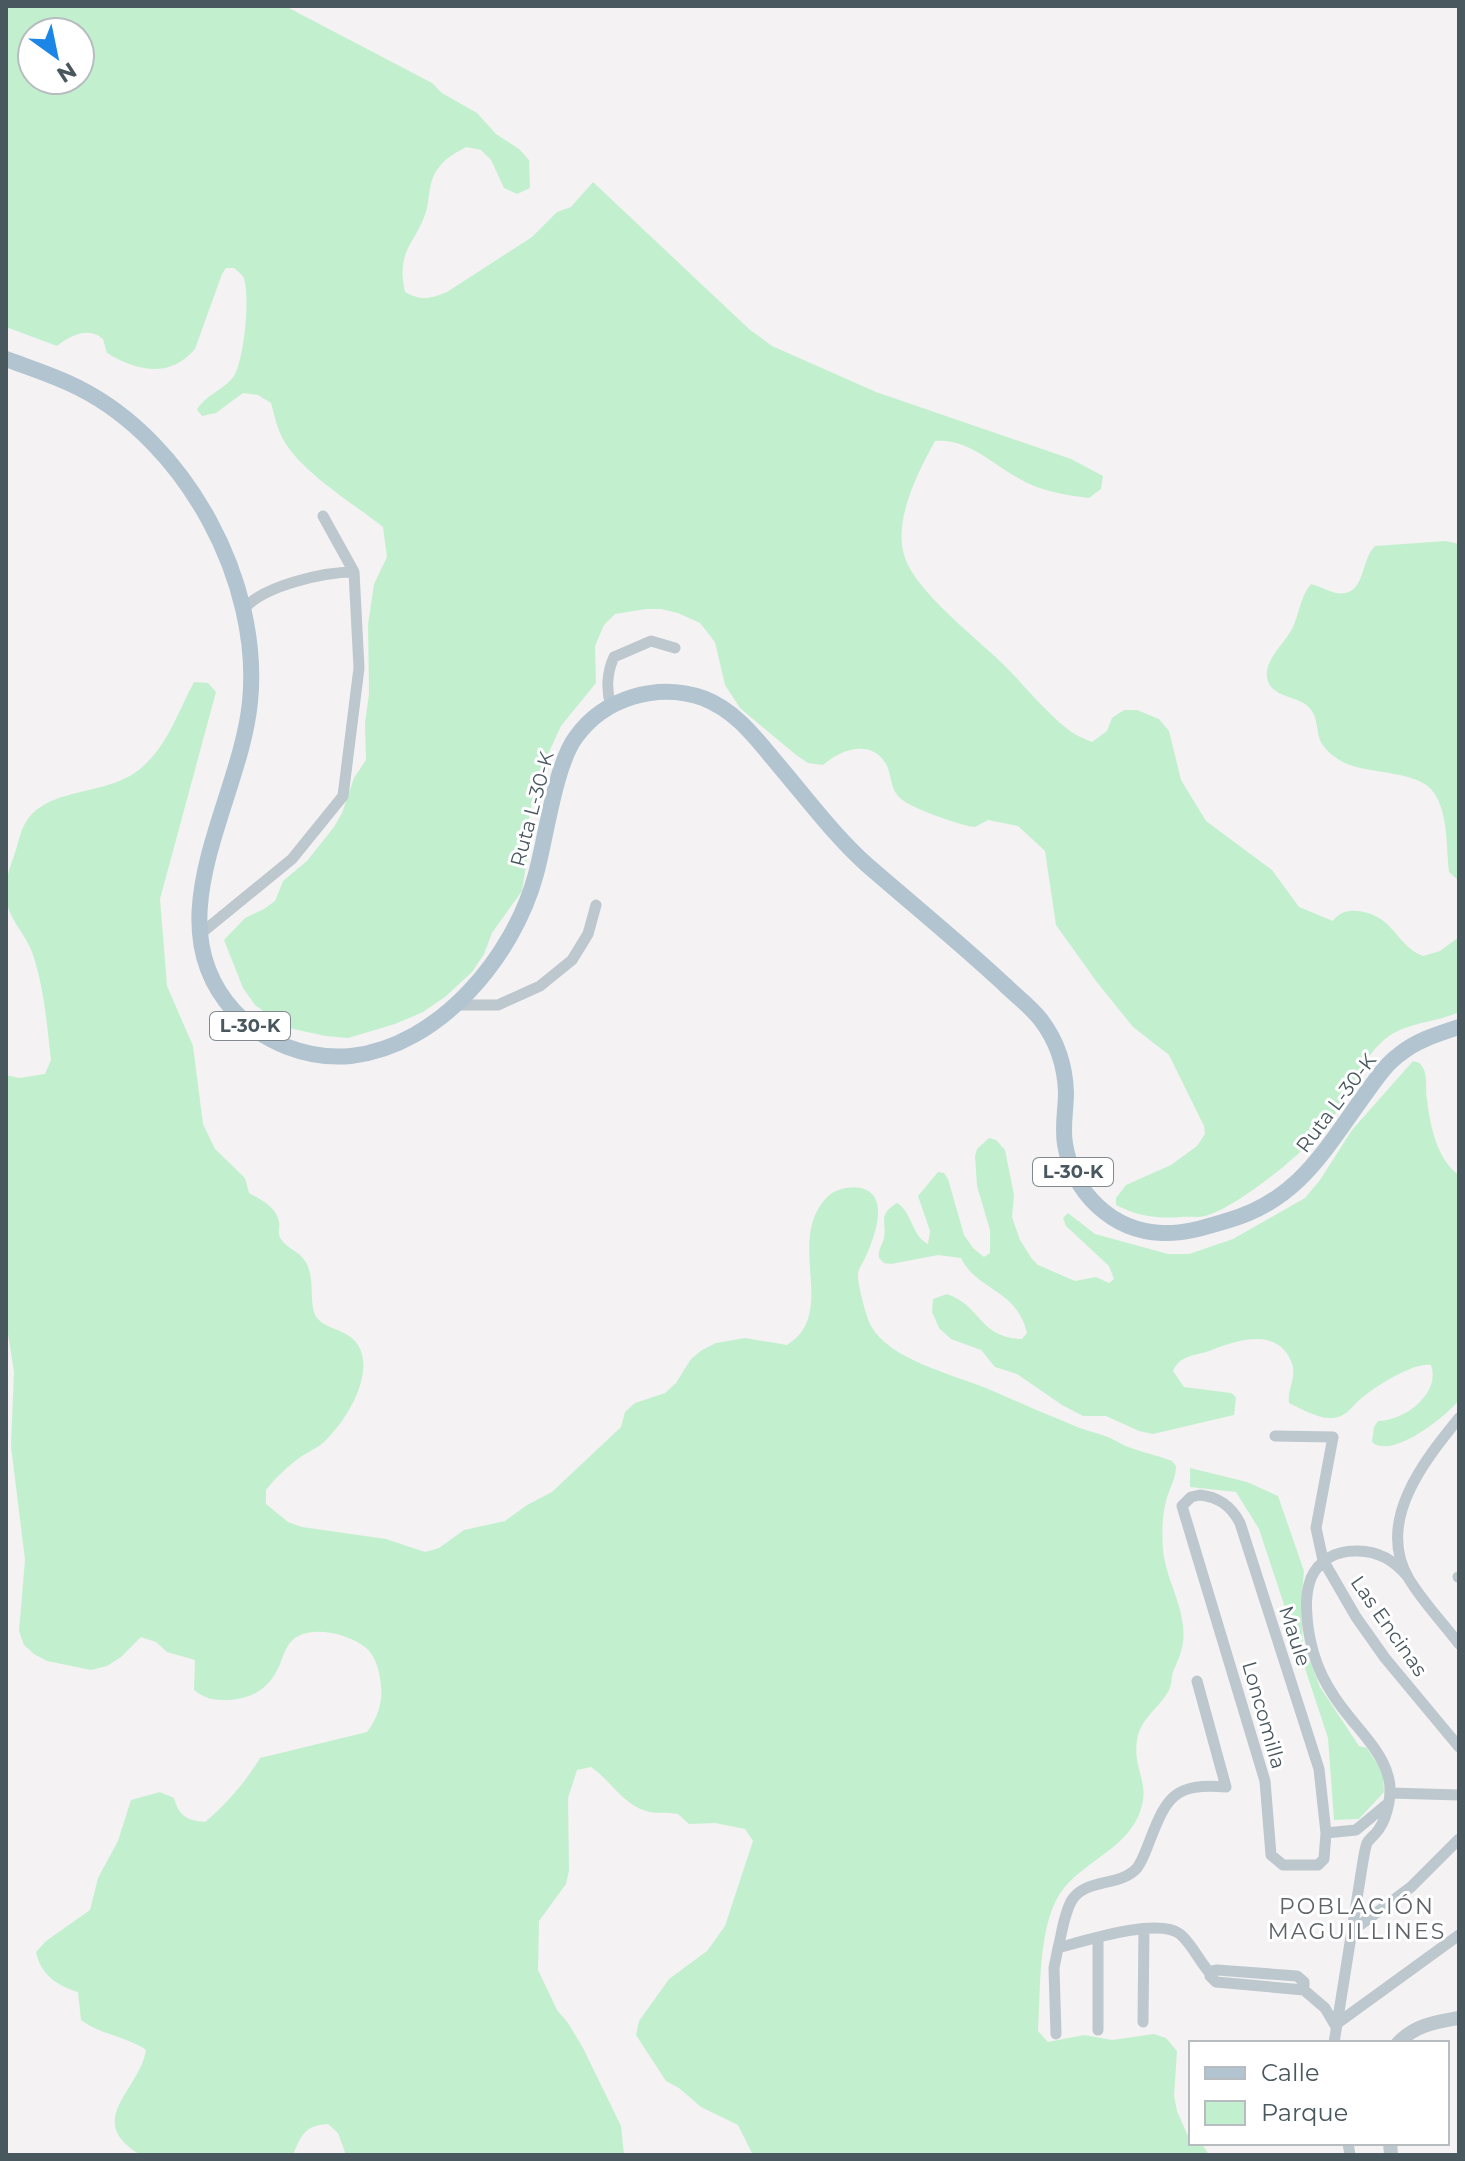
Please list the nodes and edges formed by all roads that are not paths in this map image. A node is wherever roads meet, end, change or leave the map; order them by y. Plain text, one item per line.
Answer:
1 (6, 359) edge
2 (323, 516) dead end
3 (354, 572) junction
4 (243, 610) junction
5 (675, 648) dead end
6 (611, 706) junction
7 (596, 905) dead end
8 (198, 935) junction
9 (454, 1005) junction
10 (1459, 1027) edge
11 (1459, 1418) edge
12 (1275, 1436) dead end
13 (1182, 1506) joint
14 (1323, 1560) junction
15 (1408, 1577) junction
16 (1459, 1644) edge
17 (1197, 1681) dead end
18 (1459, 1747) edge
19 (1459, 1795) edge
20 (1388, 1799) junction
21 (1356, 1830) junction
22 (1326, 1833) junction
23 (1459, 1839) edge
24 (1367, 1842) junction
25 (1144, 1929) junction
26 (1352, 1931) junction
27 (1459, 1935) edge
28 (1098, 1938) junction
29 (1058, 1948) junction
30 (1459, 2018) edge
31 (1143, 2022) dead end
32 (1335, 2025) junction
33 (1098, 2030) dead end
34 (1056, 2034) dead end
35 (1334, 2041) edge
36 (1400, 2041) edge

1 - 4 main road, Ruta L-30-K / L-30-K
2 - 3 street
3 - 4 street
3 - 8 street
4 - 8 main road, Ruta L-30-K / L-30-K
5 - 6 street
6 - 9 main road, Ruta L-30-K / L-30-K
6 - 10 main road, Ruta L-30-K / L-30-K
7 - 9 street
8 - 9 main road, Ruta L-30-K / L-30-K
11 - 15 street
12 - 14 street
13 - 22 street, Maule
13 - 22 street, Loncomilla
14 - 15 street
14 - 18 street, Las Encinas
14 - 20 street
15 - 16 street
17 - 29 street
19 - 20 street
20 - 21 street
20 - 24 street
21 - 22 street
21 - 24 street
23 - 26 street
24 - 26 street
25 - 28 street
25 - 31 street
25 - 32 street
26 - 32 street
27 - 32 street
28 - 29 street
28 - 33 street
29 - 34 street
30 - 36 street
32 - 35 street

